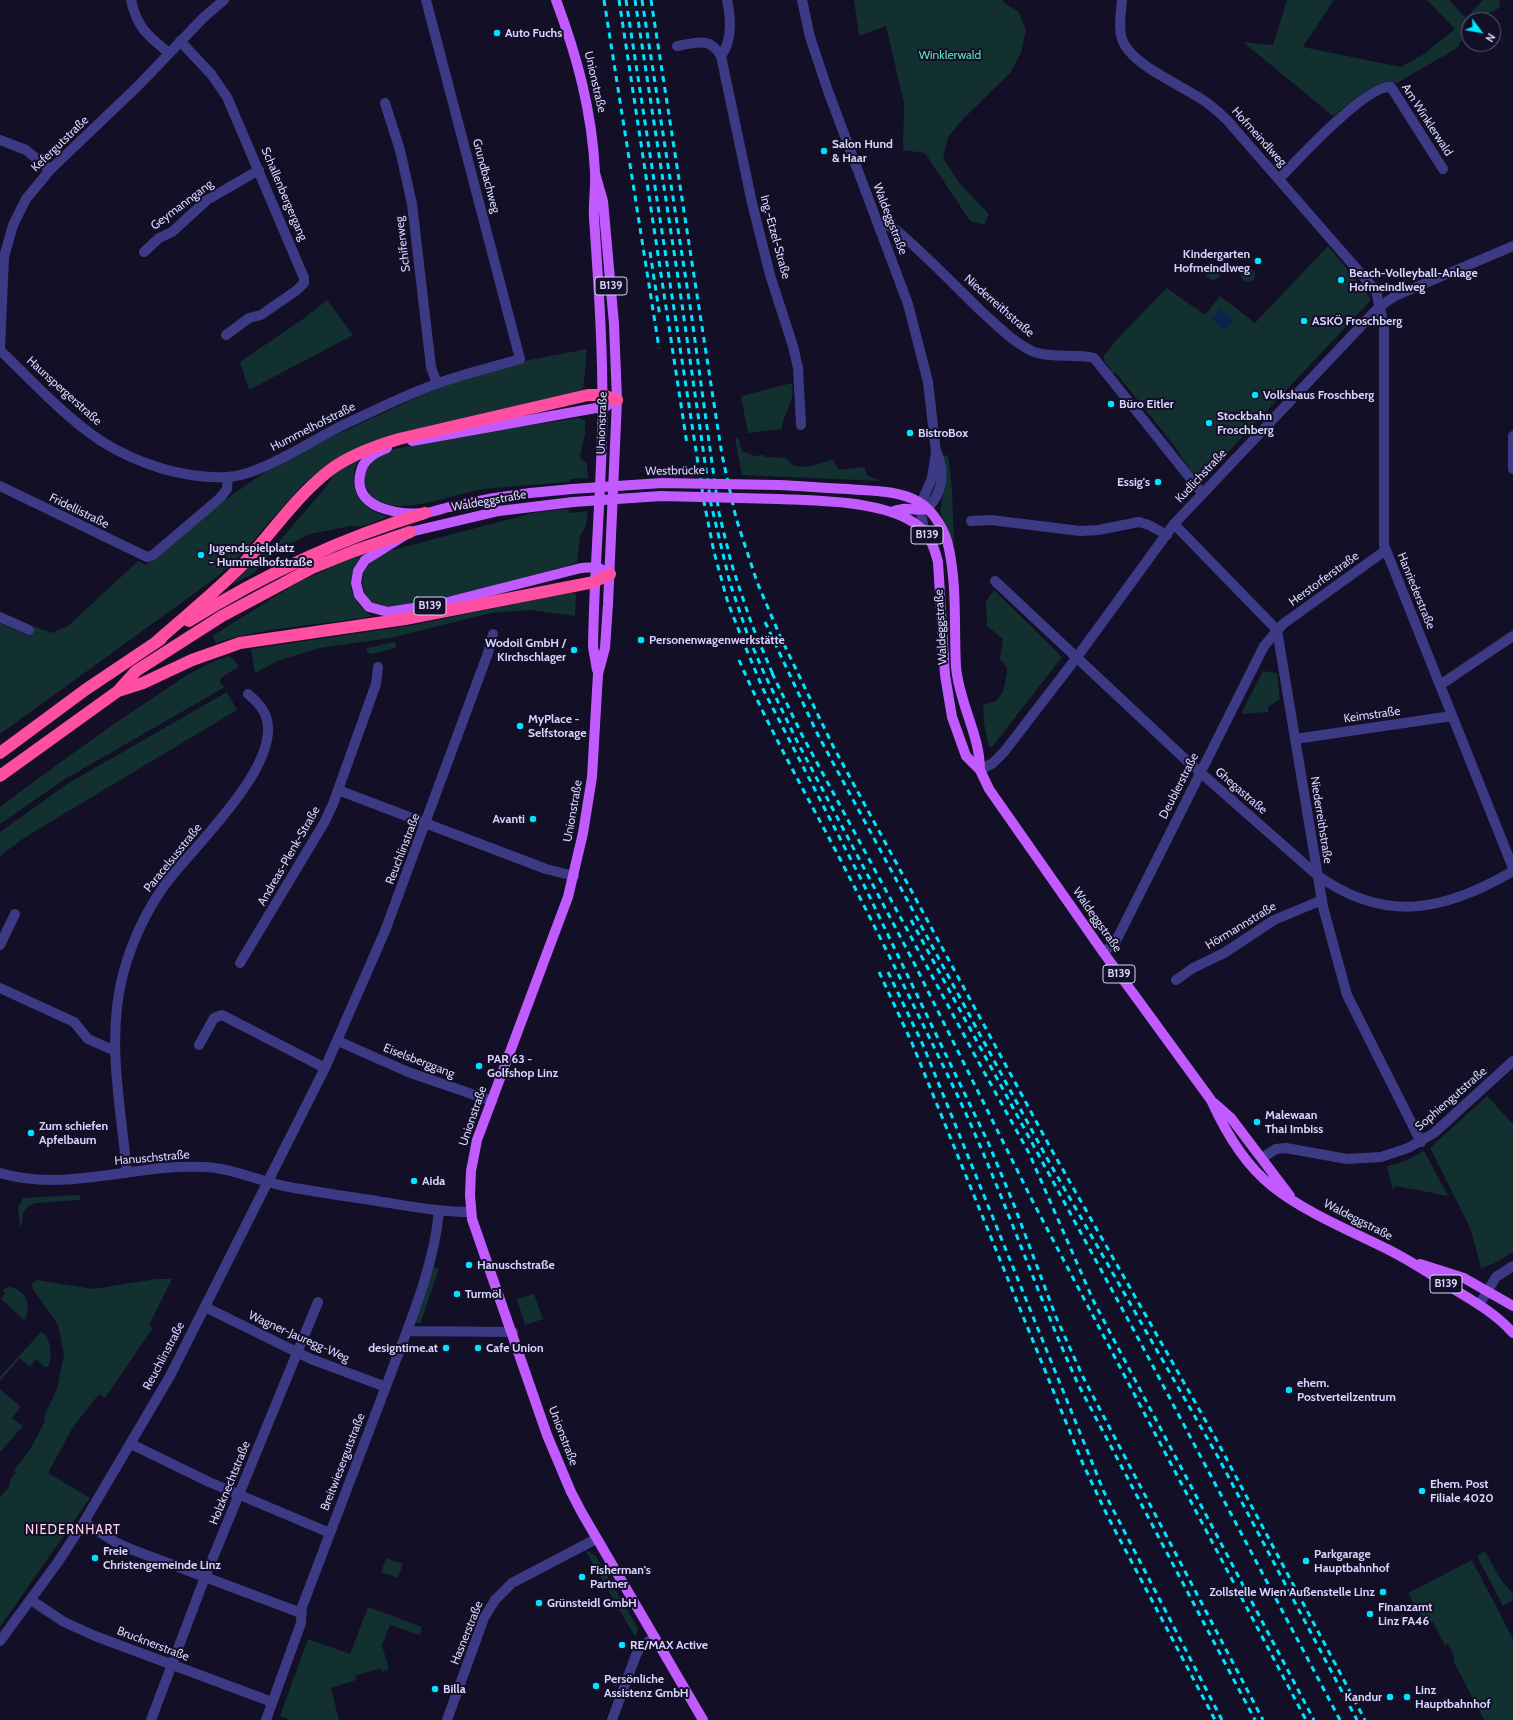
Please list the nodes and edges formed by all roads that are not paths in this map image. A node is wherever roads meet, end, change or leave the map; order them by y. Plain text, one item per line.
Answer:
1 (131, 0) edge
2 (224, 0) edge
3 (426, 0) edge
4 (556, 0) edge
5 (727, 0) edge
6 (802, 0) edge
7 (1122, 0) edge
8 (180, 41) junction
9 (677, 46) dead end
10 (169, 53) junction
11 (721, 56) junction
12 (385, 103) dead end
13 (0, 140) edge
14 (1443, 169) dead end
15 (50, 170) junction
16 (259, 170) junction
17 (596, 173) junction
18 (1279, 179) junction
19 (879, 227) junction
20 (1513, 246) edge
21 (144, 252) dead end
22 (1379, 307) junction
23 (226, 335) dead end
24 (0, 350) edge
25 (520, 359) joint
26 (437, 384) junction
27 (602, 395) junction
28 (617, 400) junction
29 (602, 408) junction
30 (801, 425) dead end
31 (1513, 436) edge
32 (1513, 469) edge
33 (228, 477) junction
34 (0, 486) edge
35 (572, 489) joint
36 (1202, 494) junction
37 (778, 498) joint
38 (573, 502) joint
39 (922, 507) junction
40 (891, 512) junction
41 (425, 513) junction
42 (971, 522) dead end
43 (1174, 524) junction
44 (924, 531) junction
45 (410, 532) junction
46 (1167, 535) junction
47 (1386, 550) junction
48 (595, 567) junction
49 (610, 574) junction
50 (995, 581) dead end
51 (594, 582) junction
52 (0, 617) edge
53 (29, 630) dead end
54 (1277, 630) junction
55 (493, 634) dead end
56 (1513, 636) edge
57 (155, 643) junction
58 (1077, 657) junction
59 (378, 667) dead end
60 (598, 674) junction
61 (1440, 685) junction
62 (118, 691) junction
63 (248, 694) dead end
64 (1452, 716) junction
65 (1295, 739) junction
66 (0, 752) edge
67 (980, 770) junction
68 (1201, 772) junction
69 (0, 776) edge
70 (338, 790) junction
71 (426, 823) junction
72 (1513, 869) edge
73 (1317, 875) junction
74 (574, 876) junction
75 (1322, 900) junction
76 (15, 914) dead end
77 (0, 945) edge
78 (1103, 952) junction
79 (240, 963) dead end
80 (1176, 980) dead end
81 (0, 988) edge
82 (338, 1041) junction
83 (199, 1046) dead end
84 (115, 1051) junction
85 (1513, 1061) edge
86 (325, 1068) junction
87 (1211, 1100) junction
88 (492, 1101) junction
89 (1421, 1142) junction
90 (1262, 1158) junction
91 (0, 1173) edge
92 (128, 1173) junction
93 (267, 1182) junction
94 (1292, 1199) junction
95 (439, 1211) junction
96 (470, 1212) junction
97 (1413, 1262) junction
98 (1513, 1266) edge
99 (1487, 1290) junction
100 (318, 1302) dead end
101 (1479, 1305) junction
102 (1513, 1306) edge
103 (204, 1307) junction
104 (407, 1331) junction
105 (513, 1332) junction
106 (1513, 1333) edge
107 (297, 1353) junction
108 (386, 1387) junction
109 (131, 1444) junction
110 (240, 1495) junction
111 (84, 1522) junction
112 (330, 1533) junction
113 (596, 1539) junction
114 (205, 1577) junction
115 (31, 1600) junction
116 (301, 1613) junction
117 (654, 1638) junction
118 (0, 1641) edge
119 (173, 1665) junction
120 (272, 1702) junction
121 (152, 1720) edge
122 (266, 1720) edge
123 (447, 1720) edge
124 (612, 1720) edge
125 (703, 1720) edge

1 - 10 street
2 - 8 street, Kefergutstraße
3 - 25 street, Grundbachweg
4 - 17 main road, Unionstraße / B139
5 - 11 street
6 - 19 street, Waldeggstraße
7 - 18 street, Hofmeindlweg
8 - 10 street, Kefergutstraße
8 - 16 street, Schallenbergergang
9 - 11 street
10 - 15 street, Kefergutstraße
11 - 30 street, Ing.-Etzel-Straße
12 - 26 street, Schiferweg
13 - 15 street
14 - 18 street, Am Winklerwald
15 - 24 street, Kefergutstraße
16 - 21 street, Geymanngang
16 - 23 street, Schallenbergergang
17 - 27 main road, Unionstraße / B139
17 - 28 main road, Unionstraße / B139
18 - 22 street, Hofmeindlweg
19 - 36 street, Niederreithstraße
19 - 39 street, Waldeggstraße
20 - 22 street, Kudlichstraße
22 - 36 street, Kudlichstraße
22 - 47 street, Hanriederstraße
24 - 33 street, Haunspergerstraße
25 - 26 street, Hummelhofstraße
26 - 33 street, Hummelhofstraße
27 - 28 highway
27 - 29 main road, Unionstraße / B139
27 - 57 highway
28 - 29 main road
28 - 49 main road, Unionstraße / B139
29 - 41 main road, Waldeggstraße
29 - 48 main road, Unionstraße / B139
31 - 32 street
33 - 34 street, Fridellistraße
35 - 39 main road, Westbrücke, bridge
35 - 41 main road, Waldeggstraße
36 - 43 street, Kudlichstraße
37 - 38 main road, Westbrücke / B139, bridge
37 - 40 main road, Waldeggstraße / B139
38 - 45 main road, Waldeggstraße / B139
39 - 40 main road
39 - 44 street, Waldeggstraße
39 - 67 main road, Waldeggstraße / B139
40 - 44 main road, Waldeggstraße / B139
41 - 57 highway
42 - 46 street
43 - 46 street, Kudlichstraße
43 - 54 street
44 - 67 main road, Waldeggstraße / B139
45 - 48 main road, B139
45 - 62 highway
46 - 58 street, Kudlichstraße
47 - 54 street, Herstorferstraße
47 - 61 street, Hanriederstraße
48 - 49 main road
48 - 51 main road, Unionstraße
49 - 51 highway
49 - 60 main road, Unionstraße
50 - 58 street, Ghegastraße
51 - 60 main road, Unionstraße
51 - 62 highway
52 - 53 street
54 - 65 street, Niederreithstraße
54 - 68 street, Deublerstraße
55 - 71 street, Reuchlinstraße
56 - 61 street
57 - 66 highway
58 - 67 street, Kudlichstraße
58 - 68 street, Ghegastraße
59 - 70 street, Andreas-Plenk-Straße
60 - 74 main road, Unionstraße
61 - 64 street, Hanriederstraße
62 - 69 highway
63 - 84 street, Paracelsusstraße
64 - 65 street, Keimstraße
64 - 72 street, Hanriederstraße
65 - 73 street, Niederreithstraße
67 - 78 main road, Waldeggstraße / B139
68 - 73 street, Ghegastraße
68 - 78 street, Deublerstraße
70 - 71 street
70 - 79 street, Andreas-Plenk-Straße
71 - 74 street
71 - 82 street, Reuchlinstraße
72 - 73 street, Ghegastraße
73 - 75 street, Niederreithstraße
74 - 88 main road, Unionstraße
75 - 80 street, Hörmannstraße
75 - 89 street, Niederreithstraße
76 - 77 street
78 - 87 main road, Waldeggstraße / B139
81 - 84 street
82 - 86 street, Reuchlinstraße
82 - 88 street, Eiselsberggang
83 - 86 street
84 - 92 street, Paracelsusstraße
85 - 89 street, Sophiengutstraße
86 - 93 street, Reuchlinstraße
87 - 90 main road, Waldeggstraße / B139
87 - 94 main road, Waldeggstraße / B139
88 - 96 main road, Unionstraße
89 - 90 street, Sophiengutstraße
90 - 94 main road, Waldeggstraße / B139
91 - 92 street, Hanuschstraße
92 - 93 street, Hanuschstraße
93 - 95 street, Hanuschstraße
93 - 103 street, Reuchlinstraße
94 - 97 main road, Waldeggstraße / B139
95 - 96 street, Hanuschstraße
95 - 104 street, Breitwiesergutstraße
96 - 105 main road, Unionstraße
97 - 99 main road, Waldeggstraße / B139
97 - 101 main road, Waldeggstraße / B139
98 - 99 street
99 - 101 street
99 - 102 main road, Waldeggstraße / B139
100 - 107 street, Holzknechtstraße
101 - 106 main road, Waldeggstraße / B139
103 - 107 street, Wagner-Jauregg-Weg
103 - 109 street, Reuchlinstraße
104 - 105 street
104 - 108 street, Breitwiesergutstraße
105 - 113 main road, Unionstraße
107 - 108 street, Wagner-Jauregg-Weg
107 - 110 street, Holzknechtstraße
108 - 112 street, Breitwiesergutstraße
109 - 110 street
109 - 111 street, Reuchlinstraße
110 - 112 street
110 - 114 street, Holzknechtstraße
111 - 114 street
111 - 115 street, Reuchlinstraße
112 - 116 street, Breitwiesergutstraße
113 - 117 main road, Unionstraße
113 - 123 street, Hasnerstraße
114 - 116 street
114 - 119 street, Holzknechtstraße
115 - 118 street, Reuchlinstraße
115 - 119 street, Brucknerstraße
116 - 120 street, Breitwiesergutstraße
117 - 124 street
117 - 125 main road, Unionstraße
119 - 120 street, Brucknerstraße
119 - 121 street, Holzknechtstraße
120 - 122 street, Breitwiesergutstraße

